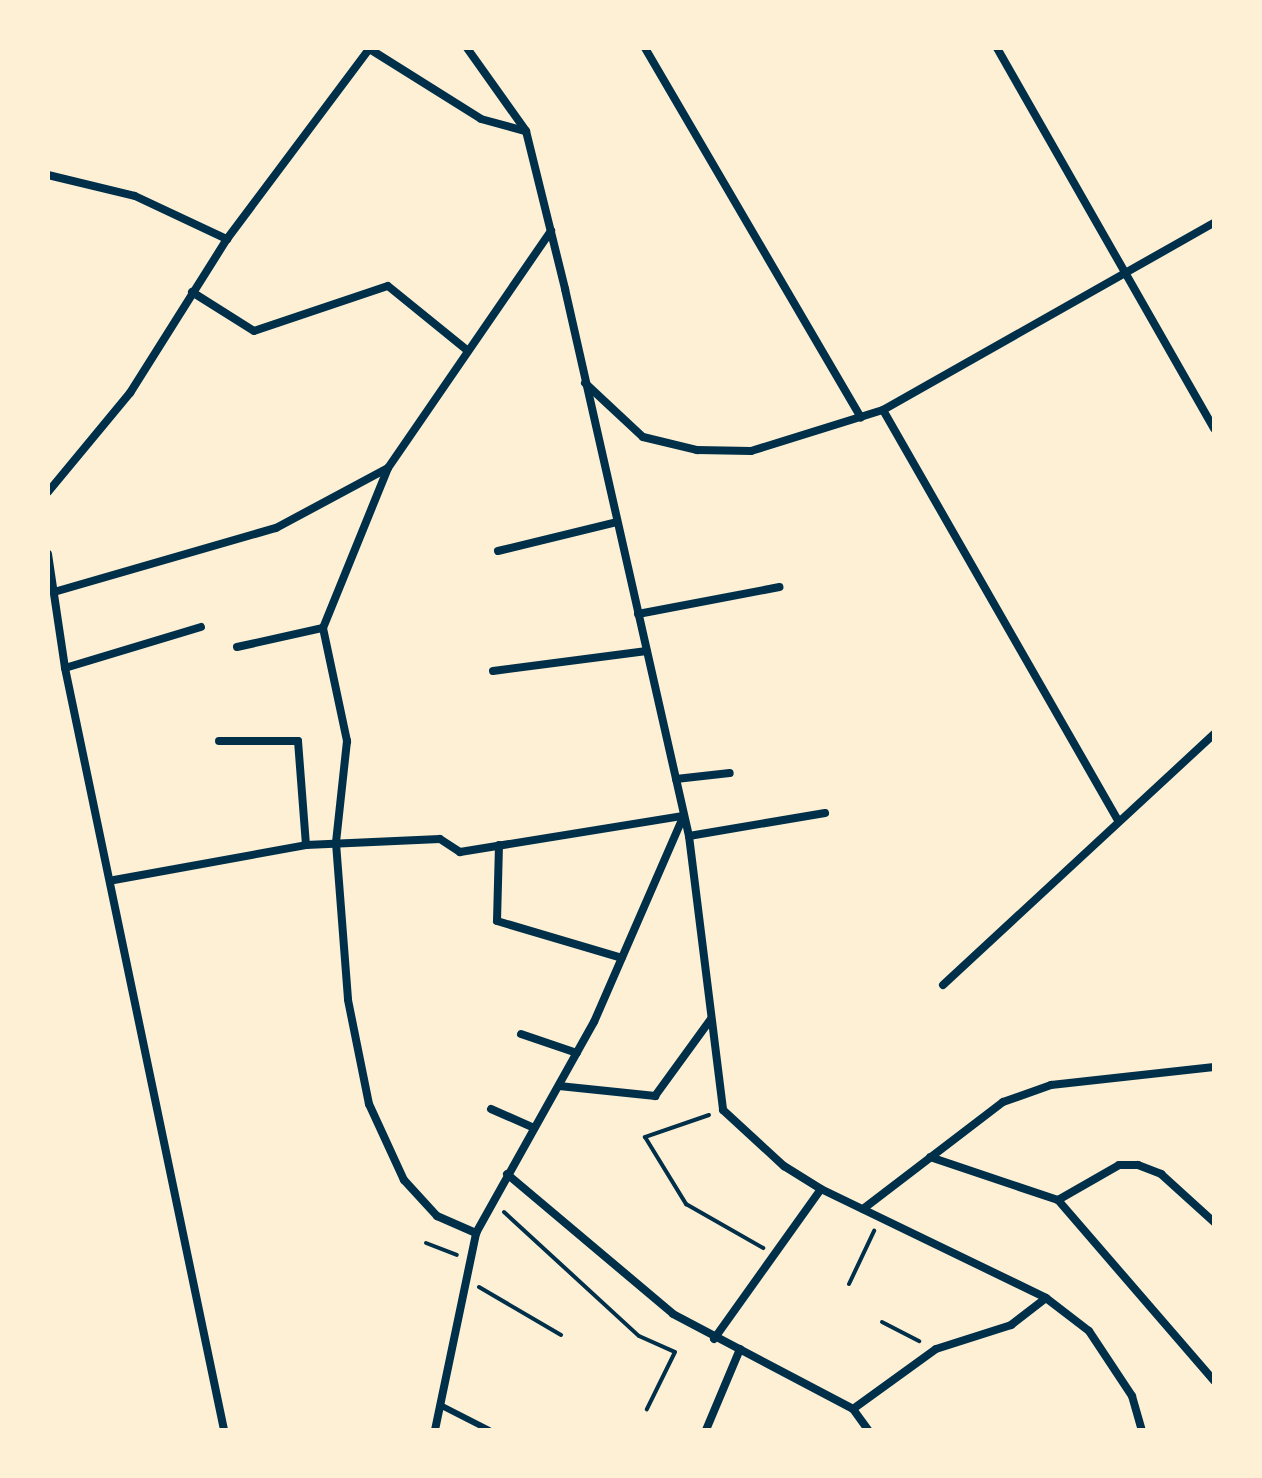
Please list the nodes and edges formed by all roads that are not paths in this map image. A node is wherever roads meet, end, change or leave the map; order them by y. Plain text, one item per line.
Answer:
1 (369, 48) edge
2 (467, 48) edge
3 (645, 48) edge
4 (997, 48) edge
5 (526, 131) junction
6 (48, 175) edge
7 (1214, 223) edge
8 (551, 231) junction
9 (227, 239) junction
10 (1125, 274) junction
11 (192, 292) junction
12 (468, 351) junction
13 (583, 382) junction
14 (883, 410) junction
15 (861, 417) junction
16 (1214, 429) edge
17 (388, 468) junction
18 (52, 476) edge
19 (48, 492) edge
20 (617, 522) junction
21 (498, 551) dead end
22 (48, 554) edge
23 (779, 587) dead end
24 (54, 592) junction
25 (638, 614) junction
26 (201, 627) dead end
27 (323, 628) junction
28 (237, 647) dead end
29 (647, 651) junction
30 (65, 668) junction
31 (493, 671) dead end
32 (1214, 734) edge
33 (219, 741) dead end
34 (730, 773) dead end
35 (676, 779) junction
36 (825, 813) dead end
37 (683, 816) junction
38 (1117, 819) junction
39 (689, 836) junction
40 (336, 843) junction
41 (306, 845) junction
42 (499, 845) junction
43 (114, 880) junction
44 (622, 958) junction
45 (943, 985) dead end
46 (712, 1018) junction
47 (521, 1034) dead end
48 (577, 1053) junction
49 (1214, 1067) edge
50 (559, 1086) junction
51 (491, 1109) dead end
52 (532, 1127) junction
53 (930, 1157) junction
54 (507, 1174) junction
55 (821, 1189) junction
56 (1058, 1200) junction
57 (863, 1209) junction
58 (1214, 1222) edge
59 (476, 1233) junction
60 (1046, 1298) junction
61 (714, 1339) junction
62 (740, 1349) junction
63 (1214, 1381) edge
64 (440, 1405) junction
65 (853, 1409) junction
66 (224, 1430) edge
67 (435, 1430) edge
68 (489, 1430) edge
69 (706, 1430) edge
70 (868, 1430) edge
71 (1142, 1430) edge

1 - 5 street
1 - 9 street
2 - 5 street
3 - 15 street
4 - 10 street
5 - 8 street
6 - 9 street
7 - 10 street
8 - 12 street
8 - 13 street
9 - 11 street
10 - 14 street
10 - 16 street
11 - 12 street
11 - 18 street
12 - 17 street
13 - 15 street
13 - 20 street
14 - 15 street
14 - 38 street
17 - 24 street
17 - 27 street
18 - 19 street
20 - 21 street
20 - 25 street
22 - 24 street
23 - 25 street
24 - 30 street
25 - 29 street
26 - 30 street
27 - 28 street
27 - 40 street
29 - 31 street
29 - 35 street
30 - 43 street
32 - 38 street
33 - 41 street
34 - 35 street
35 - 37 street
36 - 39 street
37 - 39 street
37 - 42 street
37 - 44 street
38 - 45 street
39 - 46 street
40 - 41 street
40 - 42 street
40 - 59 street
41 - 43 street
42 - 44 street
43 - 66 street
44 - 48 street
46 - 50 street
46 - 55 street
47 - 48 street
48 - 50 street
49 - 53 street
50 - 52 street
51 - 52 street
52 - 54 street
53 - 56 street
53 - 57 street
54 - 59 street
54 - 61 street
55 - 57 street
55 - 61 street
56 - 58 street
56 - 63 street
57 - 60 street
59 - 64 street
60 - 65 street
60 - 71 street
61 - 62 street
62 - 65 street
62 - 69 street
64 - 67 street
64 - 68 lane
65 - 70 street

